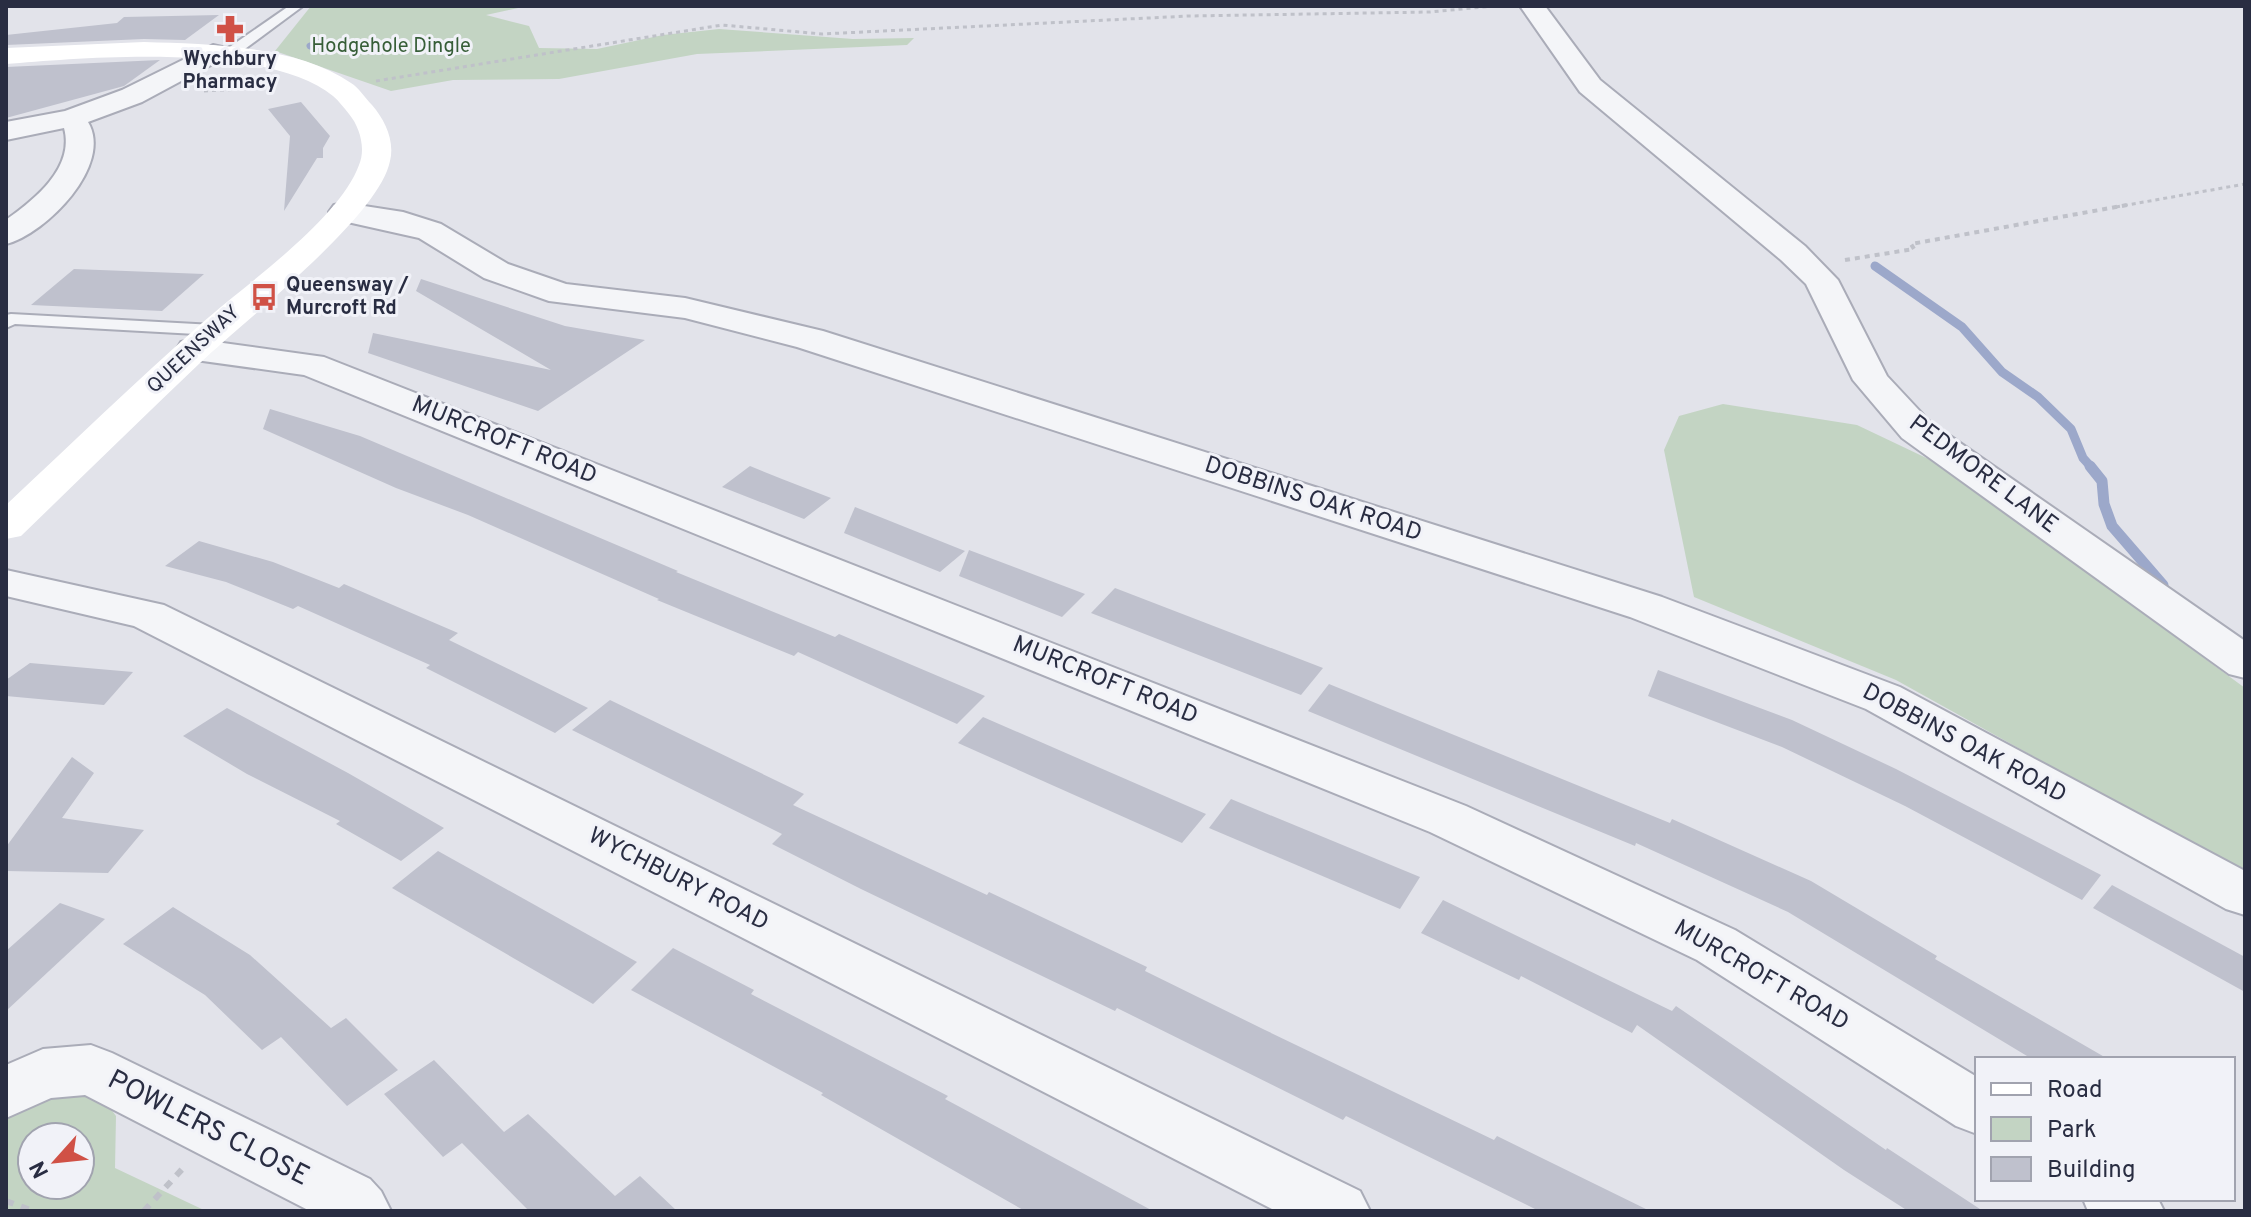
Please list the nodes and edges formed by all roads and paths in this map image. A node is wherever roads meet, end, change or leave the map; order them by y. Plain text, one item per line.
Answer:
1 (297, 6) edge
2 (1493, 6) edge
3 (1532, 6) edge
4 (221, 54) junction
5 (6, 56) edge
6 (331, 84) junction
7 (132, 96) junction
8 (72, 118) junction
9 (6, 131) edge
10 (2245, 184) edge
11 (345, 212) junction
12 (6, 234) edge
13 (1807, 266) junction
14 (6, 323) edge
15 (204, 340) junction
16 (6, 527) edge
17 (6, 583) edge
18 (2245, 663) edge
19 (2245, 895) edge
20 (6, 1093) edge
21 (1975, 1107) edge
22 (215, 1133) junction
23 (6, 1201) edge
24 (33, 1211) edge
25 (144, 1211) edge
26 (359, 1211) edge
27 (1338, 1211) edge

1 - 4 lane
2 - 6 path
3 - 13 street, PEDMORE LANE
4 - 5 street, QUEENSWAY
4 - 6 street, QUEENSWAY
4 - 7 street
6 - 7 path
6 - 11 street, QUEENSWAY
7 - 8 street
8 - 9 street
8 - 12 street
10 - 13 path
11 - 15 street, QUEENSWAY
11 - 19 street, DOBBINS OAK ROAD
13 - 18 street, PEDMORE LANE
14 - 15 lane
15 - 16 street, QUEENSWAY
15 - 21 street, MURCROFT ROAD
17 - 27 street, WYCHBURY ROAD
20 - 22 street, POWLERS CLOSE
22 - 25 path
22 - 26 street, POWLERS CLOSE
23 - 24 path

